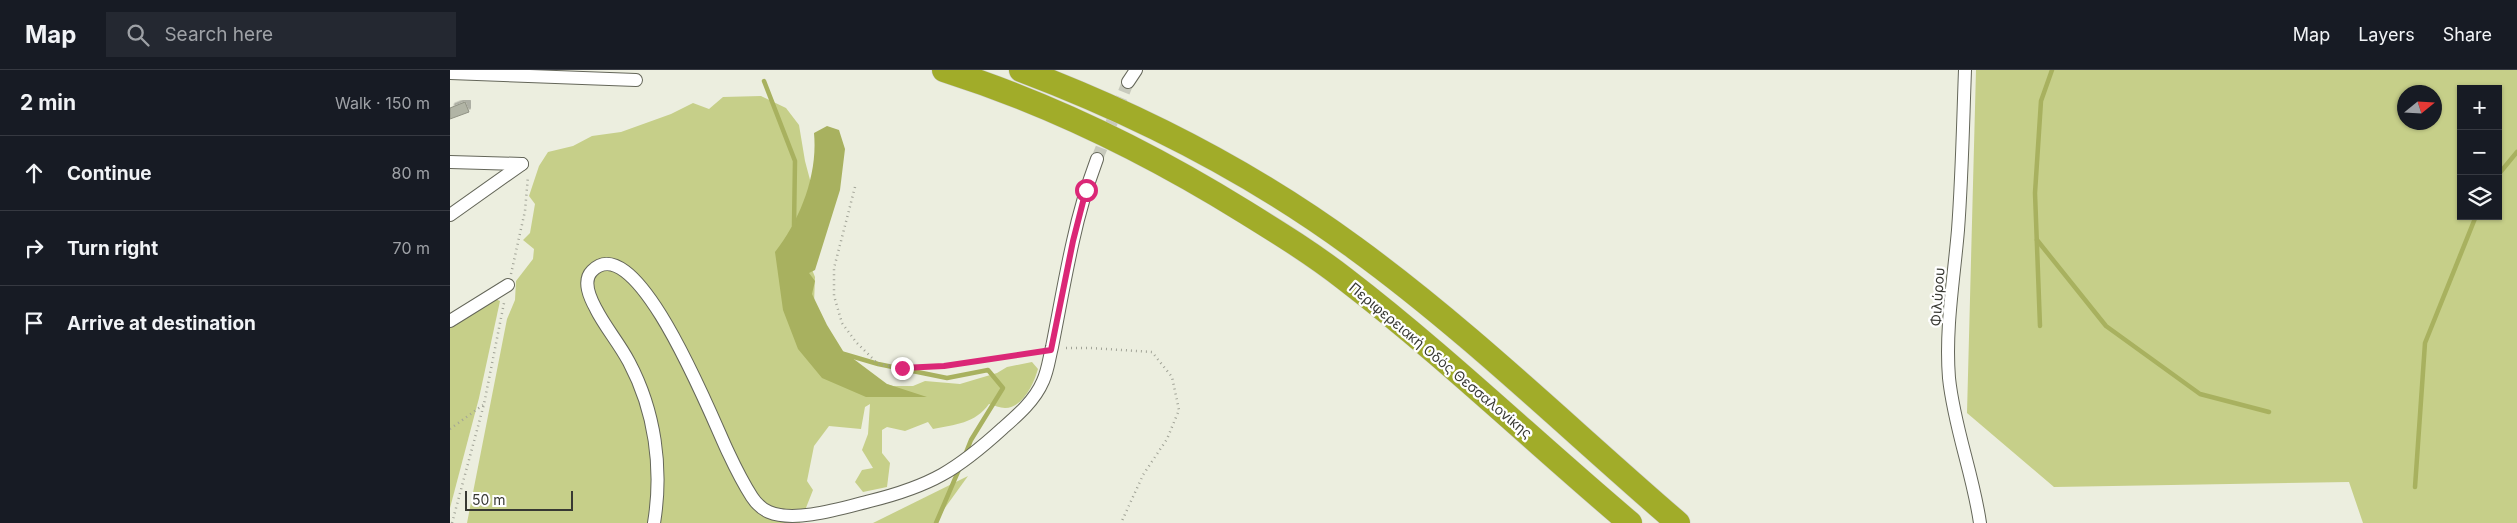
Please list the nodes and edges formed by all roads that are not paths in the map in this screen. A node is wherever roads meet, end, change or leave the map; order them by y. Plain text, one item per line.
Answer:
1 (944, 70) edge
2 (1021, 70) edge
3 (1136, 70) edge
4 (1965, 70) edge
5 (450, 74) edge
6 (636, 80) dead end
7 (1128, 82) tunnel mouth
8 (1097, 158) tunnel mouth
9 (450, 162) edge
10 (450, 215) edge
11 (508, 285) road end
12 (450, 321) edge
13 (654, 523) edge
14 (1630, 523) edge
15 (1678, 523) edge
16 (1980, 523) edge

1 - 14 highway, Περιφερειακή Οδός Θεσσαλονίκης
2 - 15 highway
3 - 7 street
4 - 16 street, Φιλύρου
5 - 6 street
8 - 13 street
9 - 10 street
11 - 12 street

